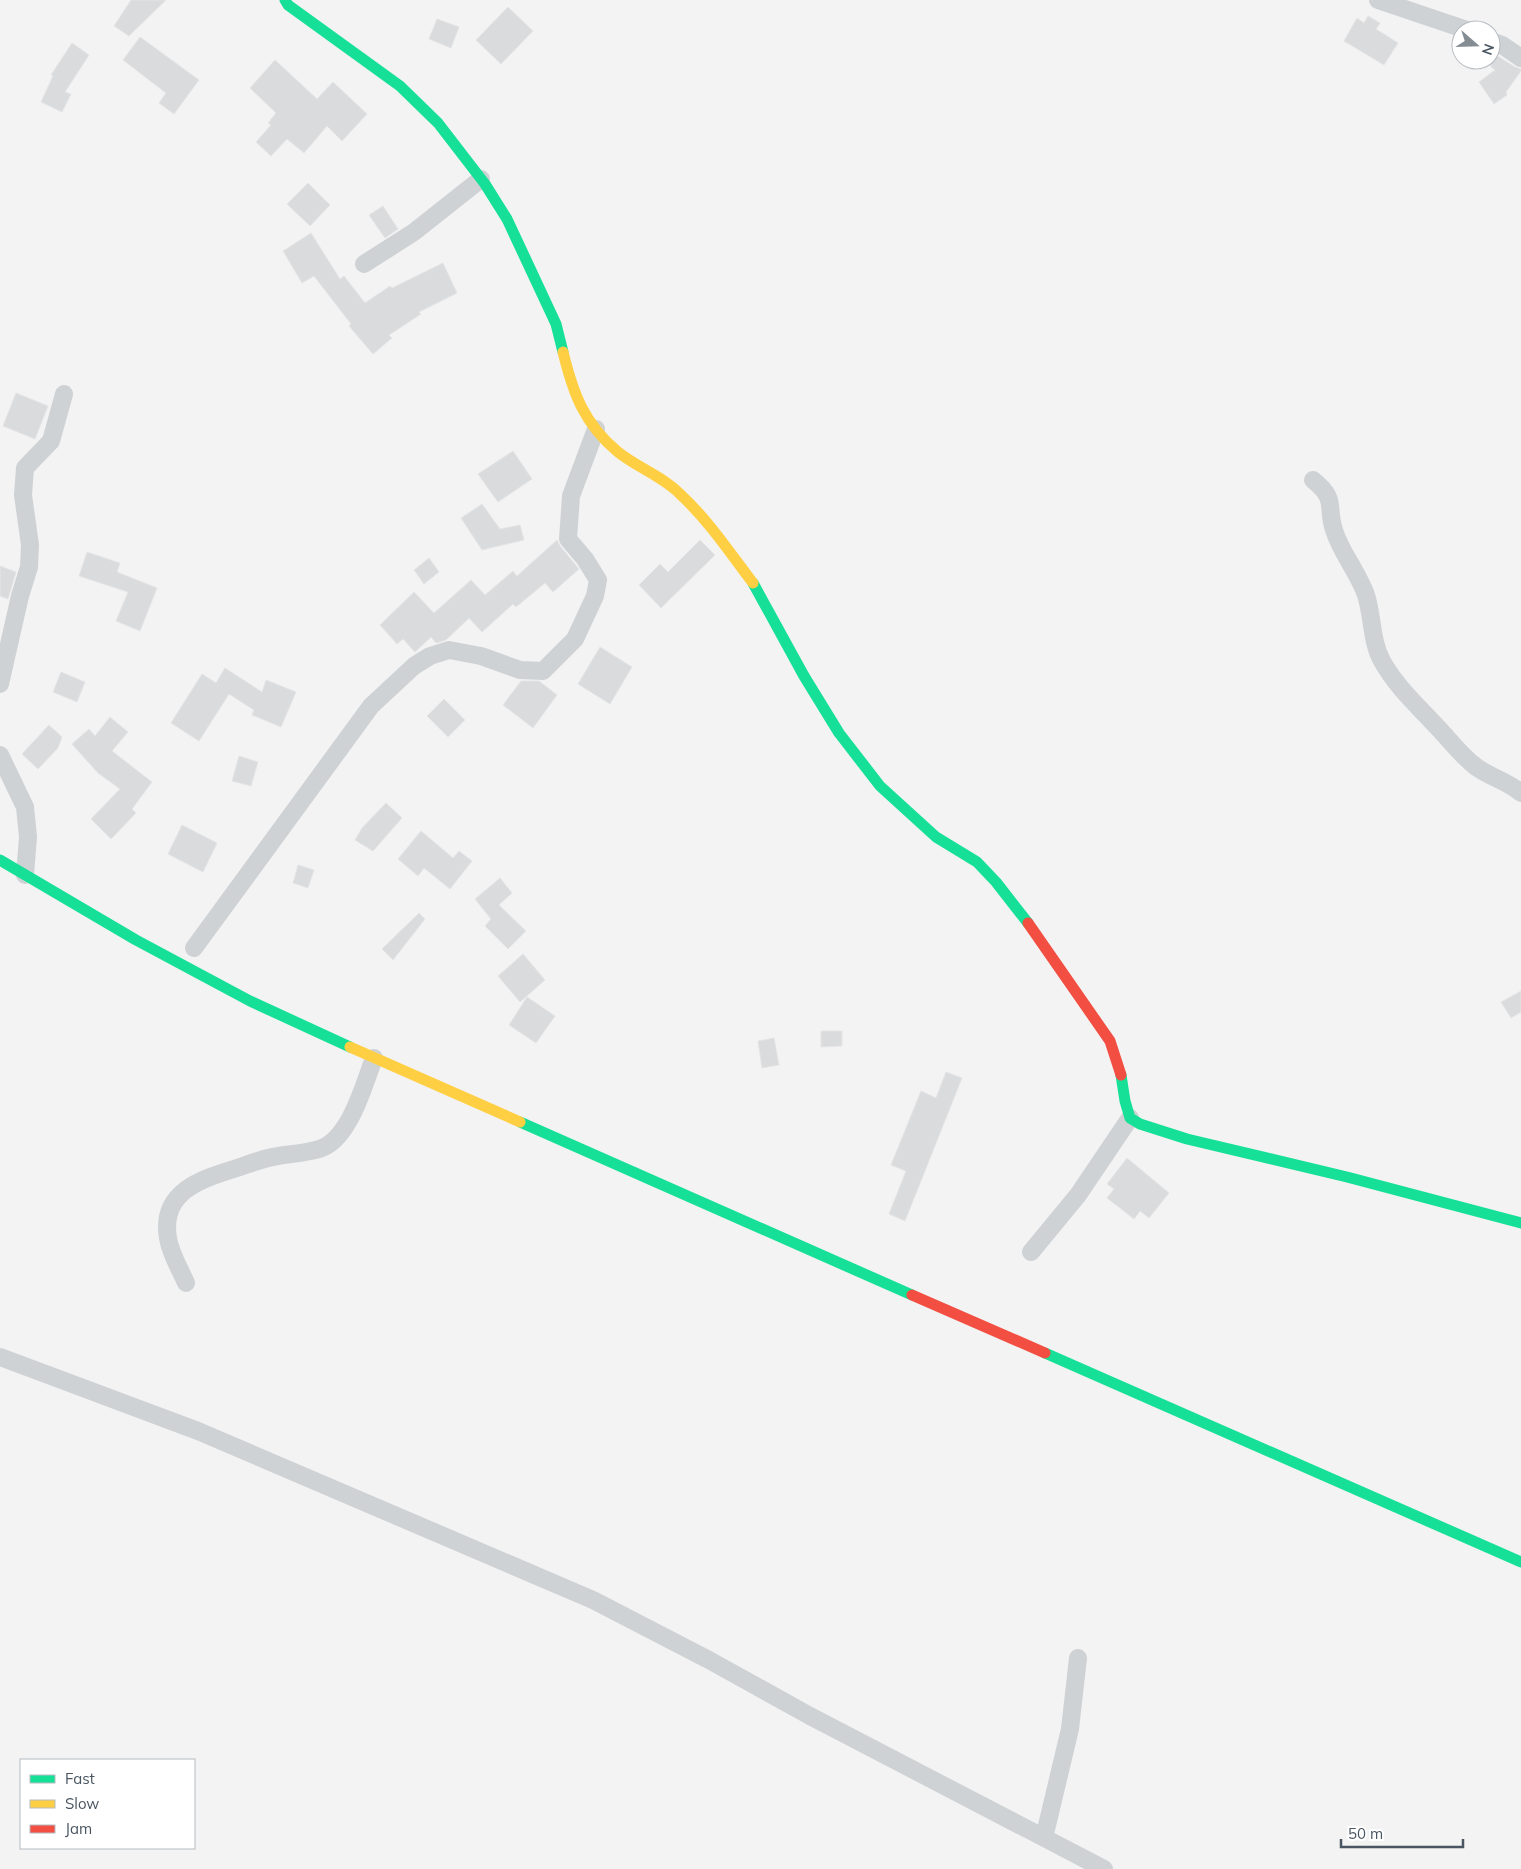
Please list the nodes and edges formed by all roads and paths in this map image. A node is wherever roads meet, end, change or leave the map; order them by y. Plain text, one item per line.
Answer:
1 (285, 0) edge
2 (1378, 0) edge
3 (1451, 25) edge
4 (1501, 46) edge
5 (1521, 58) edge
6 (481, 179) junction
7 (364, 264) dead end
8 (64, 394) dead end
9 (596, 429) junction
10 (1313, 480) dead end
11 (0, 684) edge
12 (0, 755) edge
13 (1521, 793) edge
14 (0, 860) edge
15 (25, 875) junction
16 (194, 948) dead end
17 (374, 1058) junction
18 (1130, 1118) junction
19 (1521, 1223) edge
20 (1031, 1252) dead end
21 (186, 1283) dead end
22 (0, 1358) edge
23 (1521, 1562) edge
24 (1078, 1658) dead end
25 (1044, 1838) junction
26 (1104, 1869) edge

1 - 6 street
2 - 3 street
4 - 5 street
6 - 7 street
6 - 9 street
8 - 11 street
9 - 16 street
9 - 18 street
10 - 13 street
12 - 15 street
14 - 15 street
15 - 17 street
17 - 21 street
17 - 23 street
18 - 19 street
18 - 20 street
22 - 25 street
24 - 25 street
25 - 26 street

